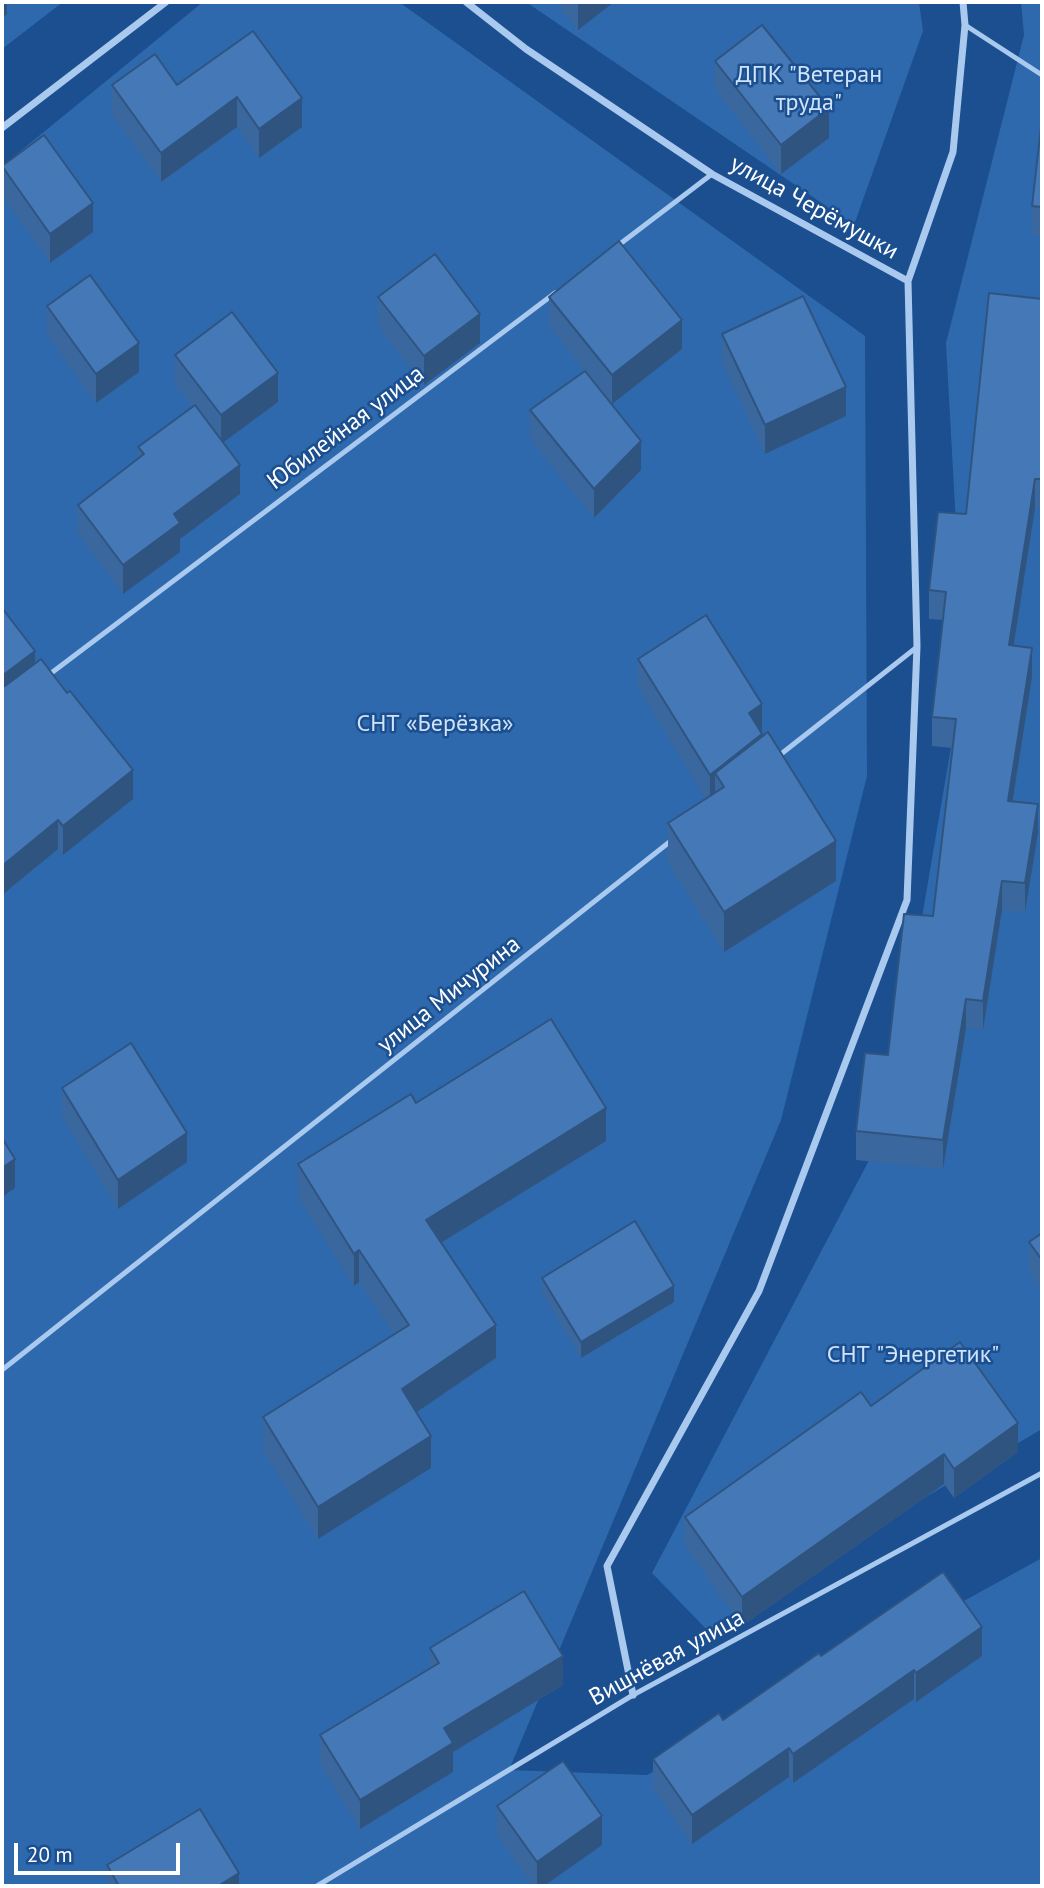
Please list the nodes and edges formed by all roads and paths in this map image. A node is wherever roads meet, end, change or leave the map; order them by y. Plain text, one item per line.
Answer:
1 (166, 2) edge
2 (466, 2) edge
3 (963, 2) edge
4 (965, 25) junction
5 (1042, 75) edge
6 (2, 128) edge
7 (712, 174) junction
8 (613, 249) edge
9 (908, 281) junction
10 (557, 291) edge
11 (918, 646) junction
12 (43, 680) edge
13 (765, 767) edge
14 (678, 836) edge
15 (2, 1370) edge
16 (1042, 1474) edge
17 (633, 1695) junction
18 (317, 1886) edge

1 - 6 street
2 - 7 street, улица Черёмушки
3 - 4 street, улица Черёмушки
4 - 5 lane
4 - 9 street, улица Черёмушки
7 - 8 lane
7 - 9 street, улица Черёмушки
9 - 11 street
10 - 12 lane, Юбилейная улица
11 - 13 lane
11 - 17 street
14 - 15 lane, улица Мичурина
16 - 17 lane, Вишнёвая улица
17 - 18 lane, Вишнёвая улица

